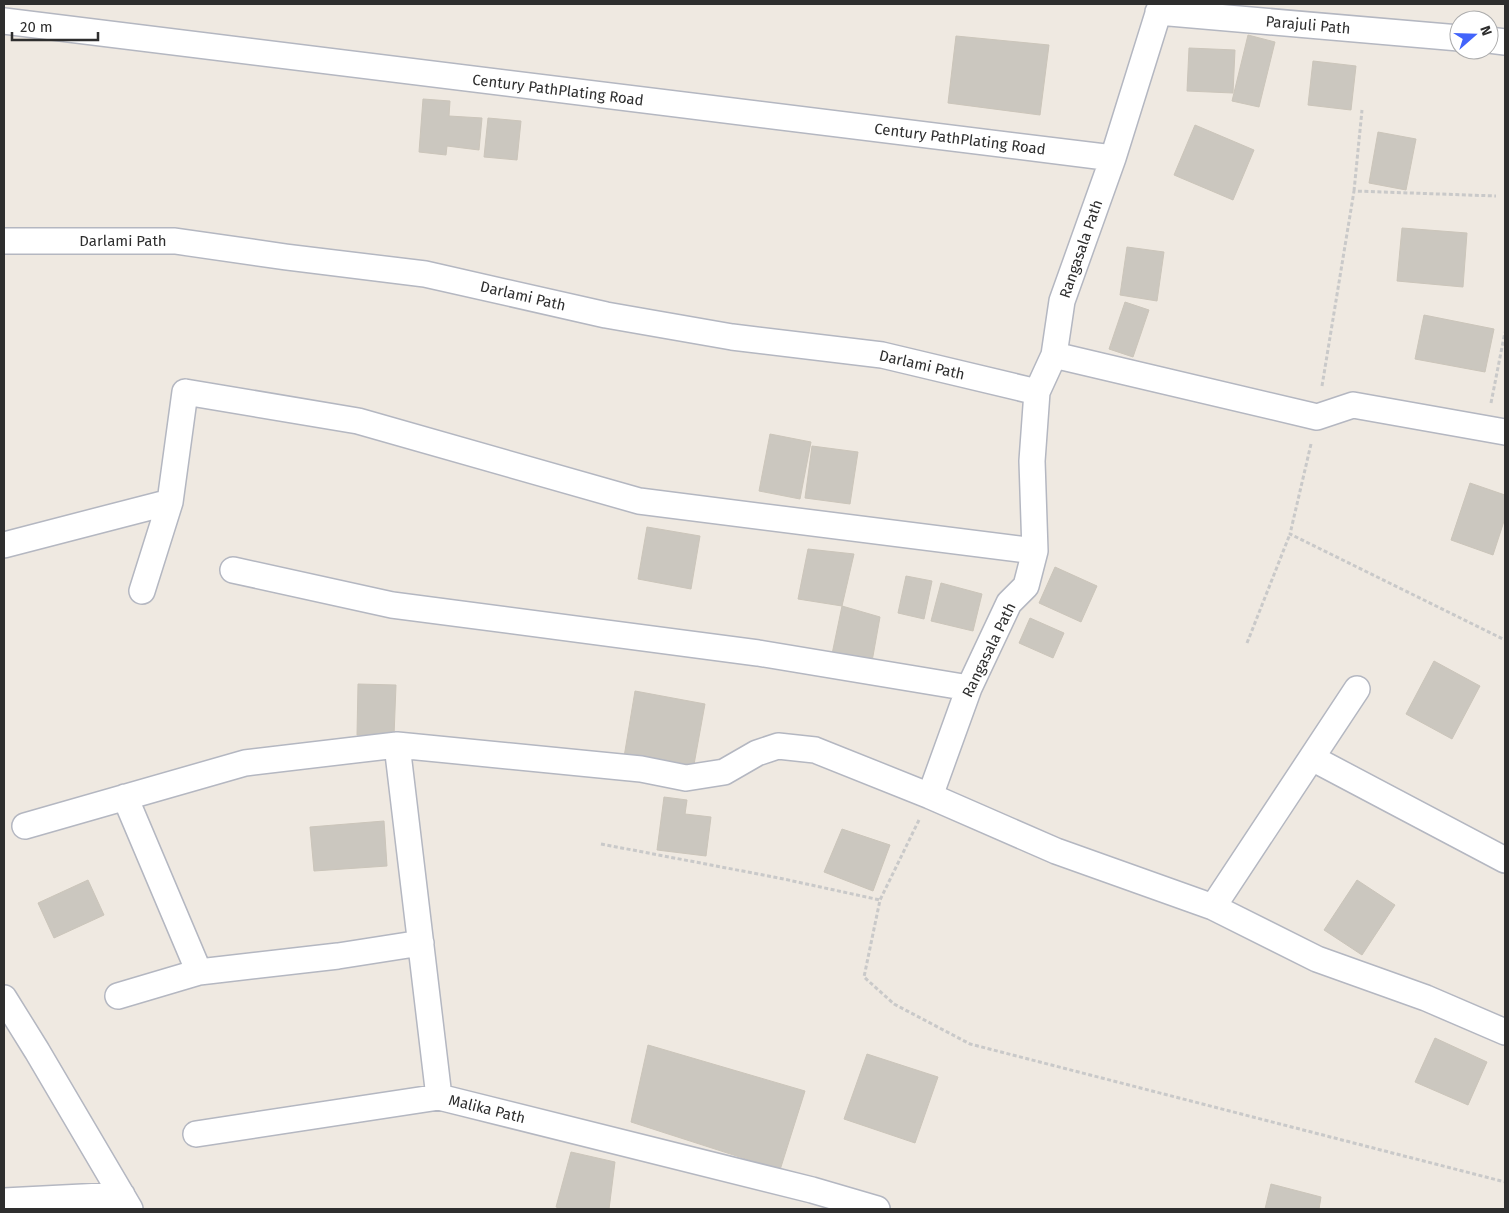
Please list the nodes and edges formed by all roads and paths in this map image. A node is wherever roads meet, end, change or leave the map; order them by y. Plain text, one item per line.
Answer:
1 (1159, 8) edge
2 (4, 21) edge
3 (1449, 37) edge
4 (1362, 110) dead end
5 (1113, 158) junction
6 (1354, 191) junction
7 (1496, 196) dead end
8 (4, 241) edge
9 (1505, 332) edge
10 (1054, 355) junction
11 (1037, 392) junction
12 (1317, 417) junction
13 (1495, 430) edge
14 (170, 502) junction
15 (1290, 534) junction
16 (4, 545) edge
17 (1035, 551) junction
18 (233, 570) dead end
19 (142, 591) dead end
20 (1505, 640) edge
21 (1247, 643) dead end
22 (969, 688) junction
23 (1357, 689) dead end
24 (397, 745) junction
25 (1312, 758) junction
26 (930, 796) junction
27 (126, 797) junction
28 (25, 826) dead end
29 (601, 844) dead end
30 (1505, 860) edge
31 (880, 900) junction
32 (1213, 907) junction
33 (421, 943) junction
34 (199, 972) junction
35 (118, 996) dead end
36 (4, 998) edge
37 (1505, 1032) edge
38 (439, 1097) junction
39 (196, 1134) dead end
40 (1505, 1182) edge
41 (4, 1201) edge
42 (126, 1202) edge
43 (877, 1209) edge

1 - 3 street, Parajuli Path
1 - 5 street, Rangasala Path
2 - 5 street, Century PathPlating Road
4 - 6 path
5 - 10 street, Rangasala Path
6 - 7 path
6 - 12 path
8 - 11 street, Darlami Path
9 - 13 path
10 - 11 street, Rangasala Path
10 - 12 street
11 - 17 street, Rangasala Path
12 - 13 street
12 - 15 path
14 - 16 street
14 - 17 street
14 - 19 street
15 - 20 path
15 - 21 path
17 - 22 street, Rangasala Path
18 - 22 street
22 - 26 street, Rangasala Path
23 - 25 street
24 - 26 street
24 - 27 street
24 - 33 street, Malika Path
25 - 30 street
25 - 32 street
26 - 31 path
26 - 32 street
27 - 28 street
27 - 34 street
29 - 31 path
31 - 40 path
32 - 37 street
33 - 34 street
33 - 38 street, Malika Path
34 - 35 street
36 - 42 street
38 - 39 street
38 - 43 street, Malika Path
41 - 42 street

